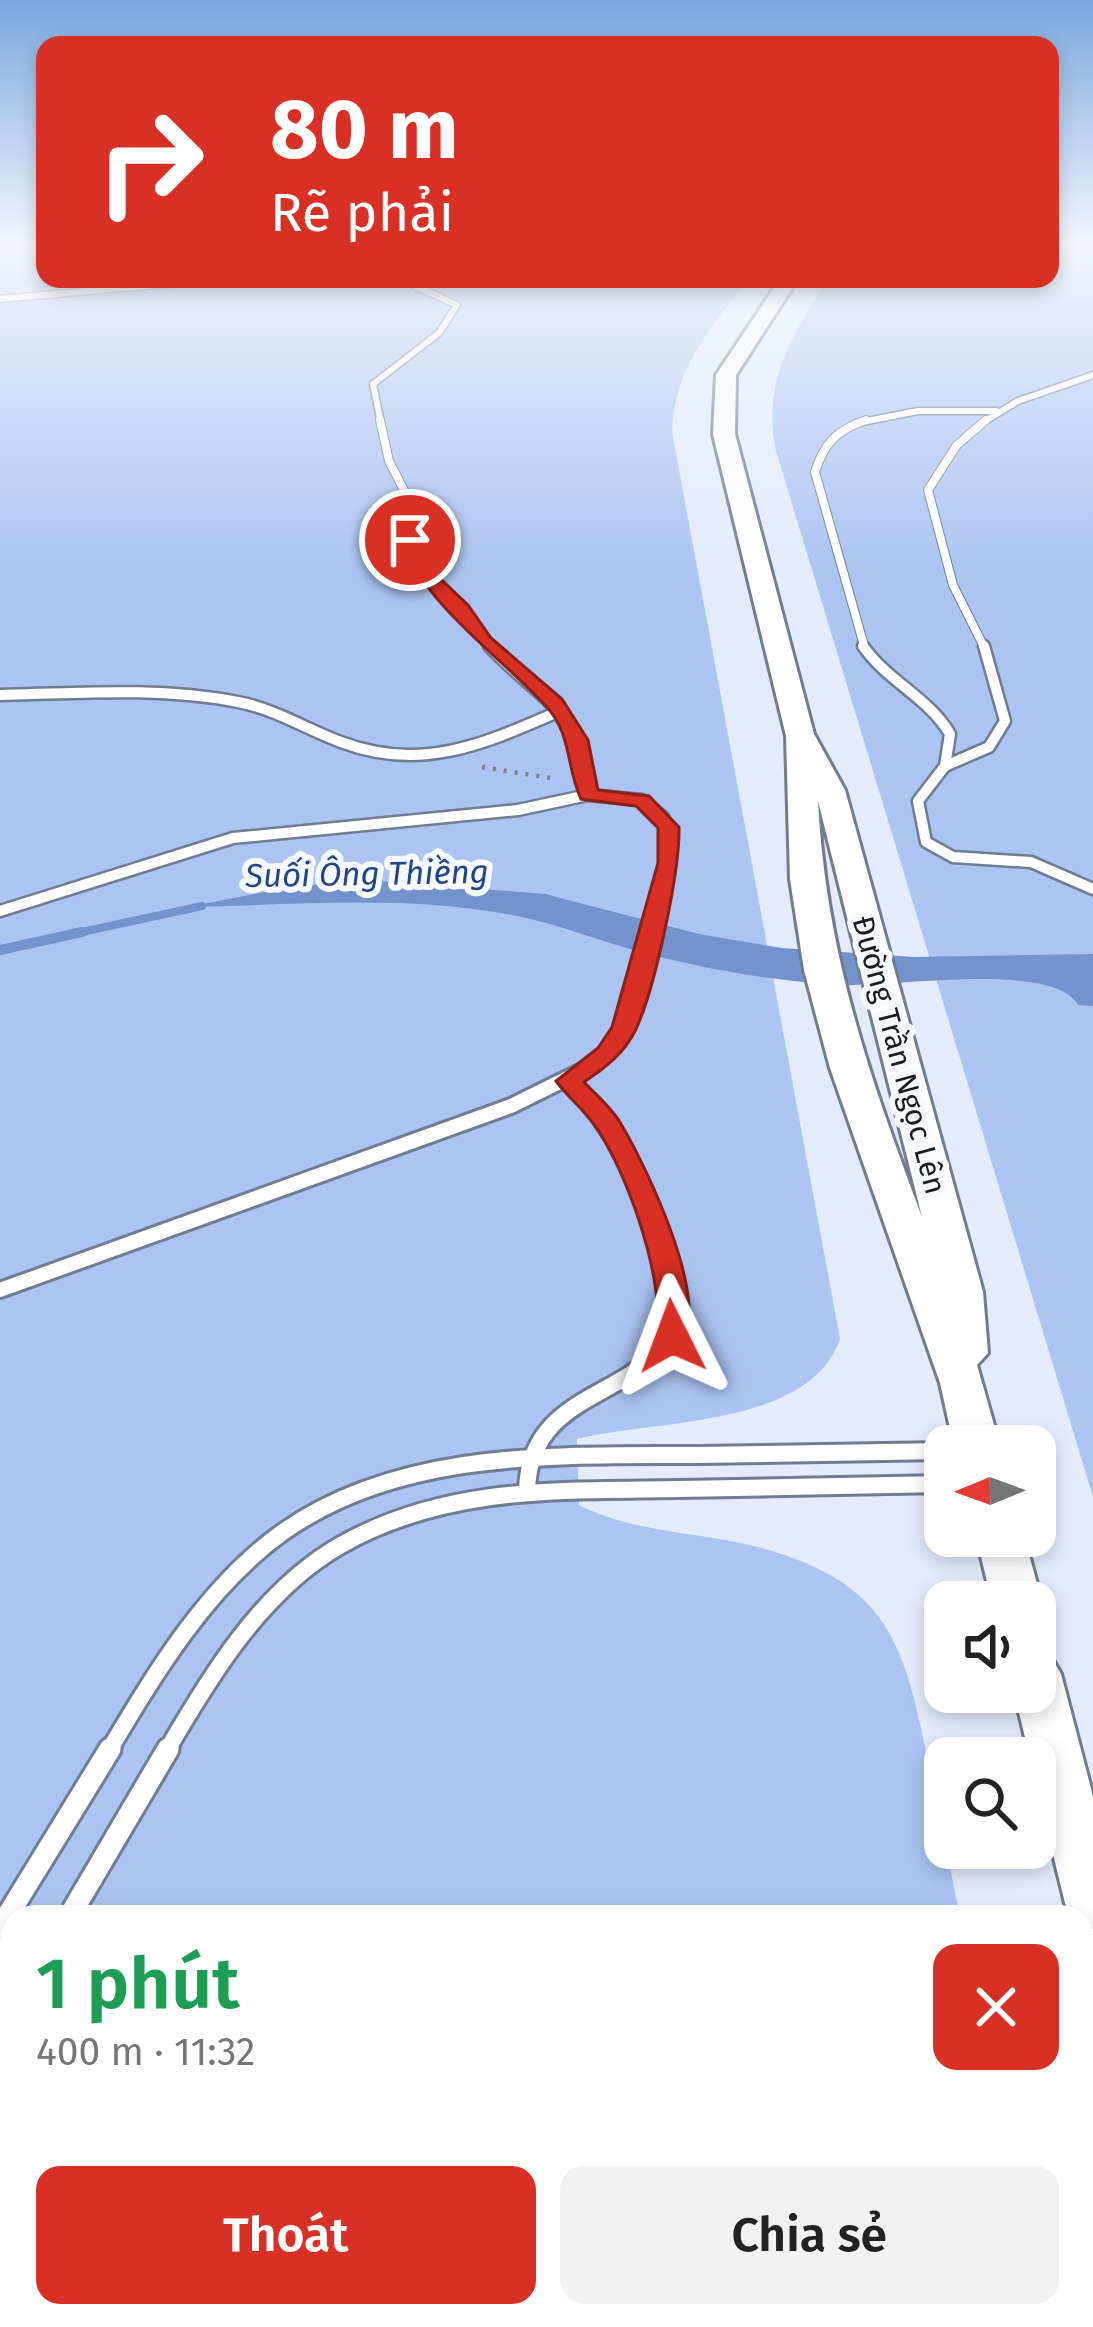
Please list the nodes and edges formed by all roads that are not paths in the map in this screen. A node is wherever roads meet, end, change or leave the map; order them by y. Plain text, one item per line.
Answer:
1 (418, 351) edge
2 (740, 351) edge
3 (1093, 375) edge
4 (996, 411) junction
5 (0, 695) edge
6 (560, 711) junction
7 (800, 736) junction
8 (945, 766) junction
9 (587, 789) junction
10 (1093, 889) edge
11 (0, 911) edge
12 (569, 1081) junction
13 (0, 1290) edge
14 (962, 1383) junction
15 (972, 1425) edge
16 (924, 1451) edge
17 (526, 1457) junction
18 (924, 1484) edge
19 (527, 1491) junction
20 (1045, 1713) edge
21 (1093, 1903) edge
22 (14, 1905) edge
23 (76, 1905) edge

1 - 6 lane
2 - 7 street, Đường Trần Ngọc Lên
3 - 4 lane
4 - 8 lane
4 - 8 lane
5 - 6 lane
6 - 9 lane
7 - 14 street, Đường Trần Ngọc Lên
7 - 14 street, Đường Trần Ngọc Lên
8 - 10 lane
9 - 11 lane
9 - 12 lane
12 - 13 lane
12 - 17 lane
14 - 15 street, Đường Trần Ngọc Lên
16 - 17 lane
17 - 19 lane
17 - 22 lane
18 - 19 lane
19 - 23 lane
20 - 21 street

